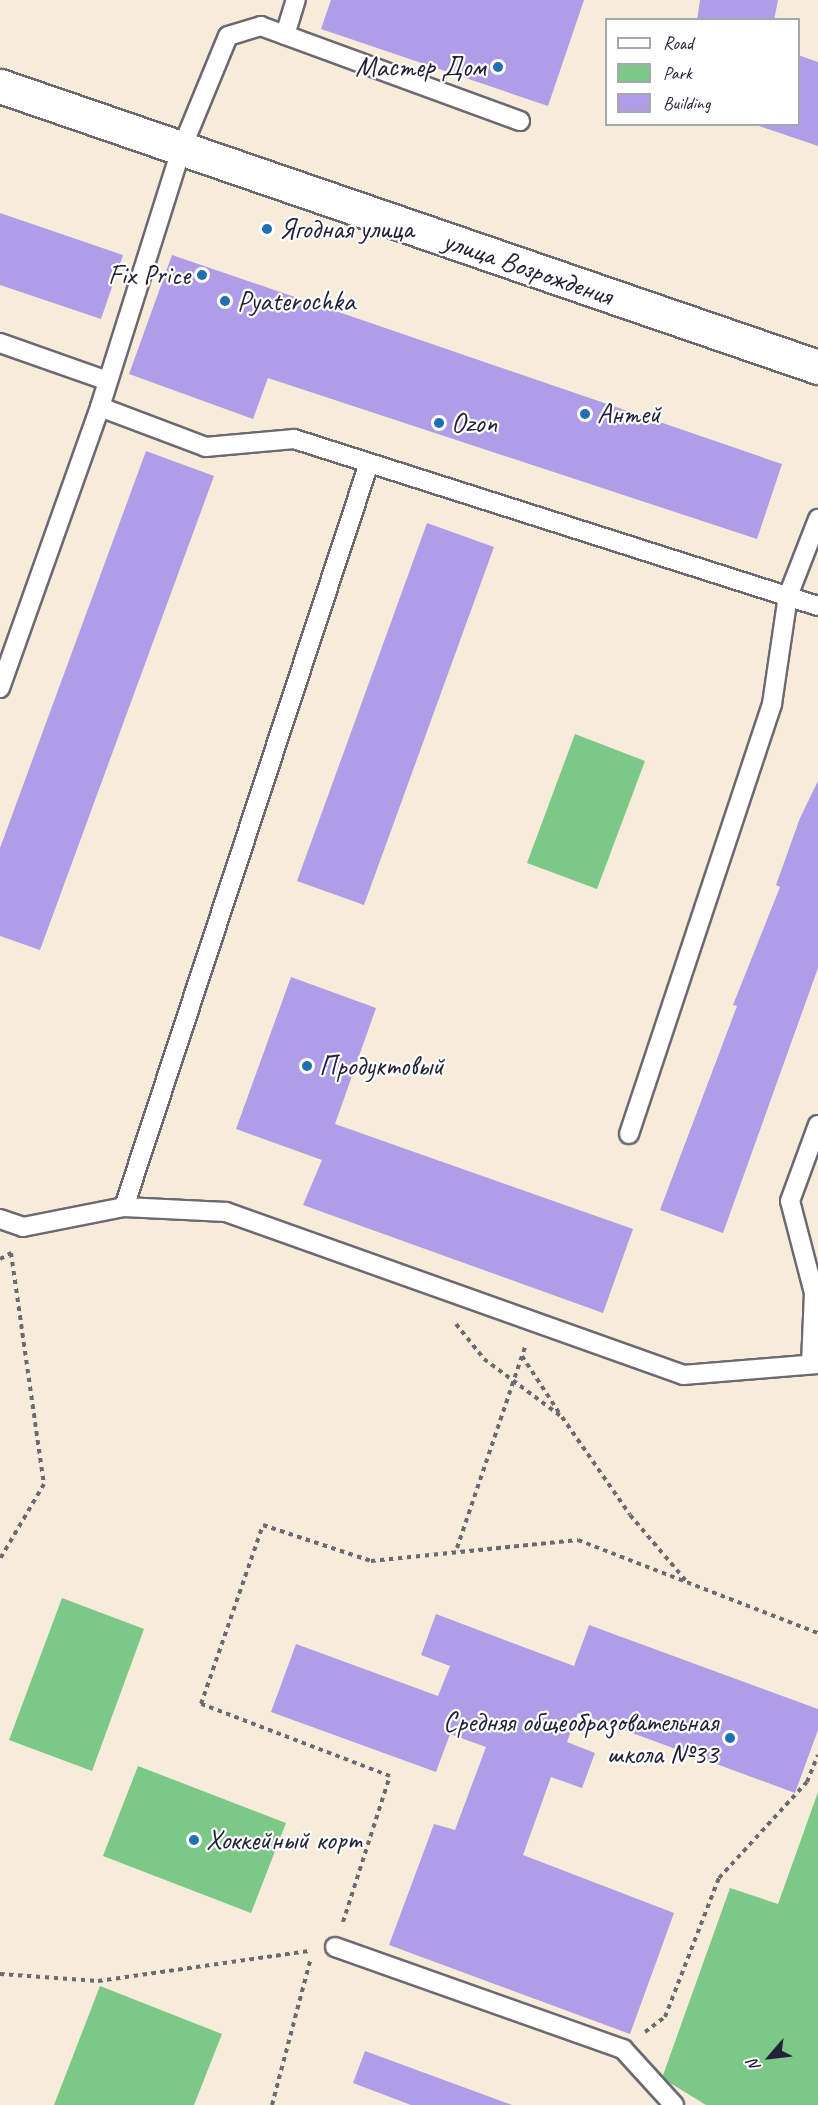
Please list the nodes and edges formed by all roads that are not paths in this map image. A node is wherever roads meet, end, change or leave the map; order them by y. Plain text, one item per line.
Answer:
1 (296, 0) edge
2 (285, 35) junction
3 (0, 86) edge
4 (520, 122) dead end
5 (181, 150) junction
6 (0, 343) edge
7 (818, 367) edge
8 (108, 381) junction
9 (100, 407) junction
10 (369, 463) junction
11 (818, 519) edge
12 (788, 596) junction
13 (818, 606) edge
14 (0, 688) edge
15 (818, 1125) edge
16 (628, 1134) dead end
17 (124, 1207) junction
18 (0, 1218) edge
19 (814, 1364) edge
20 (335, 1947) road end
21 (674, 2105) edge

1 - 2 lane
2 - 4 lane
2 - 5 lane
3 - 5 street, улица Возрождения
5 - 7 street, улица Возрождения
5 - 8 lane
6 - 8 lane
8 - 9 lane
9 - 10 lane
9 - 14 lane
10 - 12 lane
10 - 17 lane
11 - 12 lane
12 - 13 lane
12 - 16 lane
15 - 19 lane
17 - 18 lane
17 - 19 lane
20 - 21 lane

